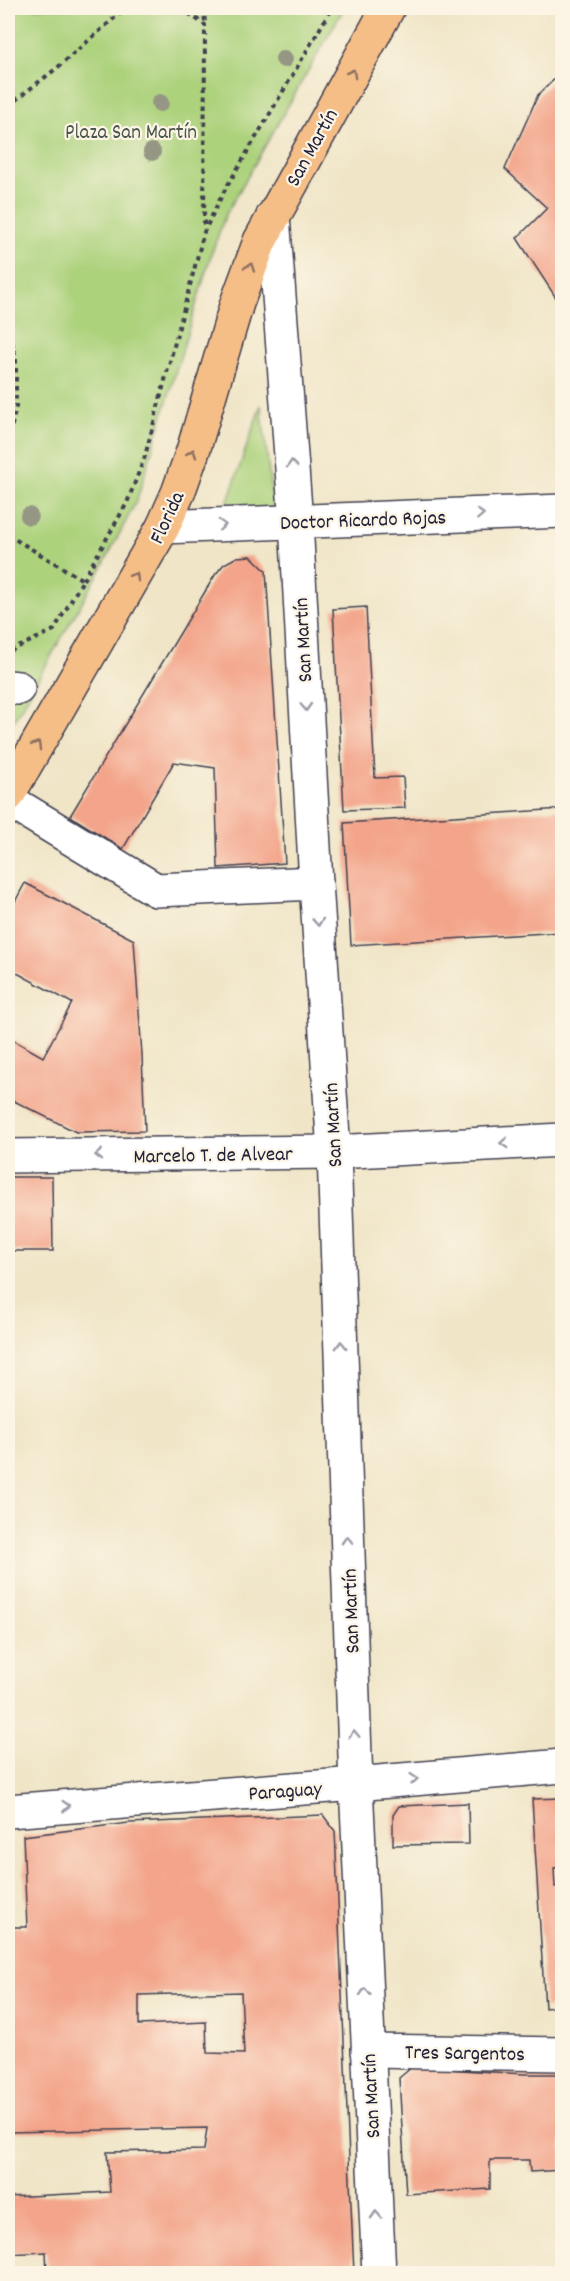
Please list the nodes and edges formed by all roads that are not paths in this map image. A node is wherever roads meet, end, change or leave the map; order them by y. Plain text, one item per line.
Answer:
1 (388, 8) edge
2 (273, 216) junction
3 (562, 511) edge
4 (296, 522) junction
5 (164, 527) junction
6 (8, 795) edge
7 (8, 800) edge
8 (316, 883) junction
9 (562, 1140) edge
10 (334, 1152) junction
11 (8, 1156) edge
12 (562, 1766) edge
13 (356, 1785) junction
14 (8, 1811) edge
15 (368, 2051) junction
16 (562, 2054) edge
17 (378, 2274) edge

2 -> 1 main road, San Martín
4 -> 2 street, San Martín
5 -> 2 main road, Florida
4 -> 3 street, Doctor Ricardo Rojas
5 -> 4 street, Doctor Ricardo Rojas
4 -> 8 street, San Martín
6 -> 5 main road, Florida
7 - 8 street
8 -> 10 street, San Martín
9 -> 10 street, Marcelo T. de Alvear
10 -> 11 street, Marcelo T. de Alvear
13 -> 10 street, San Martín
13 -> 12 street, Paraguay
14 -> 13 street, Paraguay
15 -> 13 street, San Martín
15 - 16 street, Tres Sargentos
17 -> 15 street, San Martín

